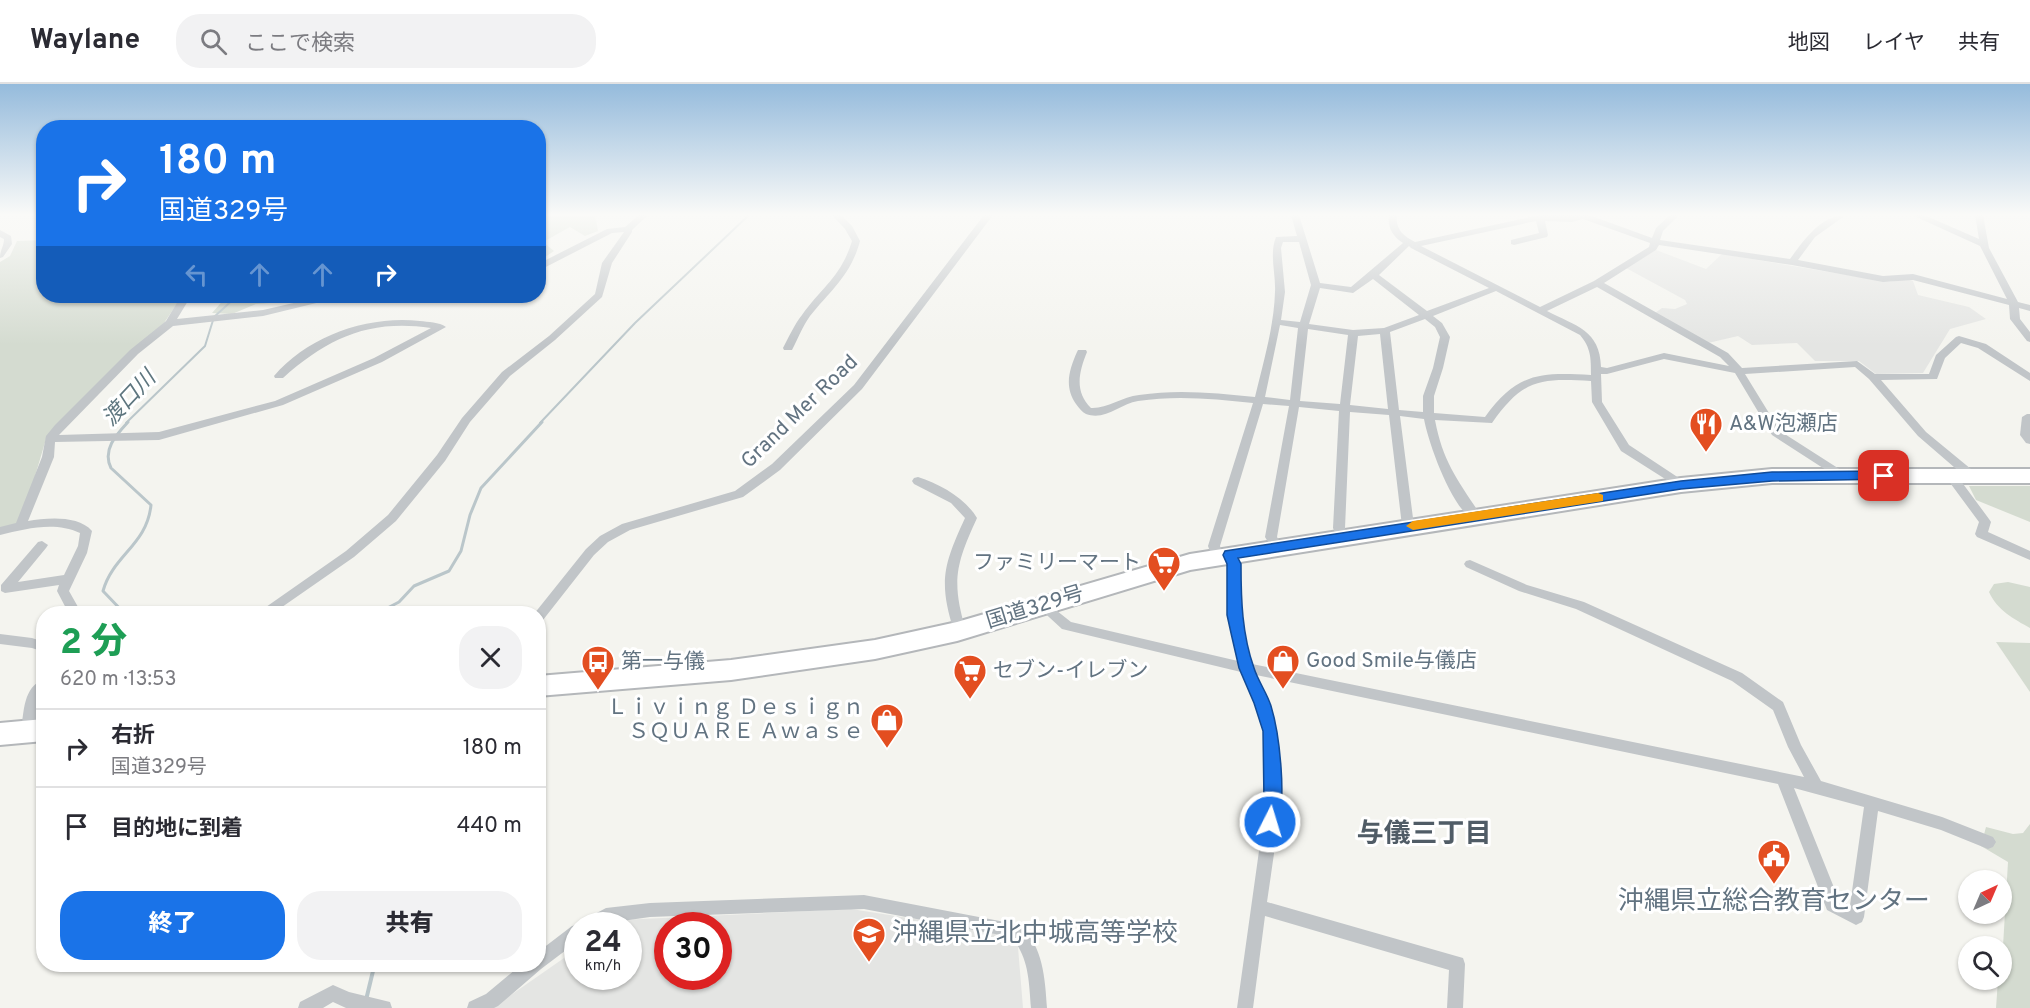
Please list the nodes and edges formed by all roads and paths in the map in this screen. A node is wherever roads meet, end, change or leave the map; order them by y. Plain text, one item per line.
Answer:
1 (610, 258) edge
2 (851, 258) edge
3 (956, 258) edge
4 (1278, 258) edge
5 (1308, 258) edge
6 (1394, 258) edge
7 (1437, 258) edge
8 (1637, 258) edge
9 (1767, 258) edge
10 (1795, 258) edge
11 (1991, 258) edge
12 (1792, 262) junction
13 (1373, 275) junction
14 (1597, 283) junction
15 (1316, 285) junction
16 (1494, 289) junction
17 (2030, 296) edge
18 (2013, 300) junction
19 (182, 303) edge
20 (305, 303) edge
21 (2030, 308) edge
22 (1541, 310) junction
23 (1427, 315) junction
24 (1276, 322) junction
25 (170, 323) junction
26 (1303, 327) junction
27 (1384, 331) junction
28 (1353, 333) junction
29 (2030, 339) edge
30 (788, 348) dead end
31 (1082, 352) dead end
32 (1739, 371) junction
33 (1596, 374) junction
34 (279, 376) dead end
35 (1873, 377) junction
36 (2030, 378) edge
37 (1260, 398) junction
38 (1295, 402) junction
39 (1346, 406) junction
40 (1395, 412) junction
41 (1431, 414) junction
42 (2030, 418) edge
43 (50, 439) junction
44 (2030, 440) edge
45 (1840, 475) junction
46 (1962, 476) junction
47 (2030, 476) edge
48 (918, 481) dead end
49 (1681, 485) junction
50 (1476, 517) junction
51 (20, 526) junction
52 (1408, 526) junction
53 (0, 531) edge
54 (1342, 537) junction
55 (42, 545) dead end
56 (1277, 547) junction
57 (1223, 556) junction
58 (2030, 556) edge
59 (1470, 564) dead end
60 (67, 579) junction
61 (2, 590) edge
62 (71, 606) edge
63 (274, 606) edge
64 (1043, 606) junction
65 (546, 607) edge
66 (960, 631) junction
67 (1, 641) edge
68 (36, 646) edge
69 (1246, 668) junction
70 (546, 685) edge
71 (36, 691) edge
72 (36, 731) edge
73 (0, 734) edge
74 (1783, 779) junction
75 (1816, 786) junction
76 (1872, 802) junction
77 (1988, 842) dead end
78 (1259, 907) junction
79 (631, 912) edge
80 (564, 942) edge
81 (546, 956) edge
82 (526, 972) edge
83 (306, 1008) edge
84 (384, 1008) edge
85 (475, 1008) edge
86 (1039, 1008) edge
87 (1245, 1008) edge
88 (1455, 1008) edge

1 - 63 street
2 - 30 street
3 - 65 street, Grand Mer Road
4 - 24 street
5 - 15 street
6 - 13 street
7 - 16 street
8 - 14 street
9 - 12 street
10 - 12 street
11 - 18 street
12 - 18 street
13 - 15 street
13 - 23 street
14 - 22 street
14 - 32 street
15 - 26 street
16 - 22 street
16 - 23 street
17 - 18 street
18 - 21 street
18 - 29 street
19 - 25 street
20 - 25 street
22 - 33 street
23 - 27 street
23 - 41 street
24 - 26 street
24 - 37 street
25 - 43 street
26 - 28 street
26 - 38 street
27 - 28 street
27 - 40 street
28 - 39 street
31 - 37 street
32 - 33 street
32 - 35 street
32 - 45 street
33 - 41 street
33 - 49 street
34 - 43 street
35 - 36 street
35 - 46 street
37 - 38 street
37 - 57 street
38 - 39 street
38 - 56 street
39 - 40 street
39 - 54 street
40 - 41 street
40 - 52 street
41 - 50 street
42 - 44 street
43 - 51 street
45 - 46 highway, 国道329号
45 - 49 highway, 国道329号
46 - 47 highway, 国道329号
46 - 58 street
48 - 66 street
49 - 50 highway, 国道329号
50 - 52 highway, 国道329号
51 - 53 street
51 - 60 street
52 - 54 highway, 国道329号
54 - 56 highway, 国道329号
55 - 61 street
56 - 57 highway, 国道329号
57 - 64 highway, 国道329号
57 - 69 street
59 - 75 street
60 - 61 street
60 - 62 street
64 - 66 highway, 国道329号
64 - 69 street
66 - 70 highway, 国道329号
67 - 68 street
69 - 74 street
69 - 78 street
71 - 72 street
72 - 73 highway
74 - 75 street
74 - 76 street
75 - 76 street
76 - 77 street
78 - 87 street
78 - 88 street
79 - 86 street
80 - 81 street
82 - 85 street
83 - 84 street

